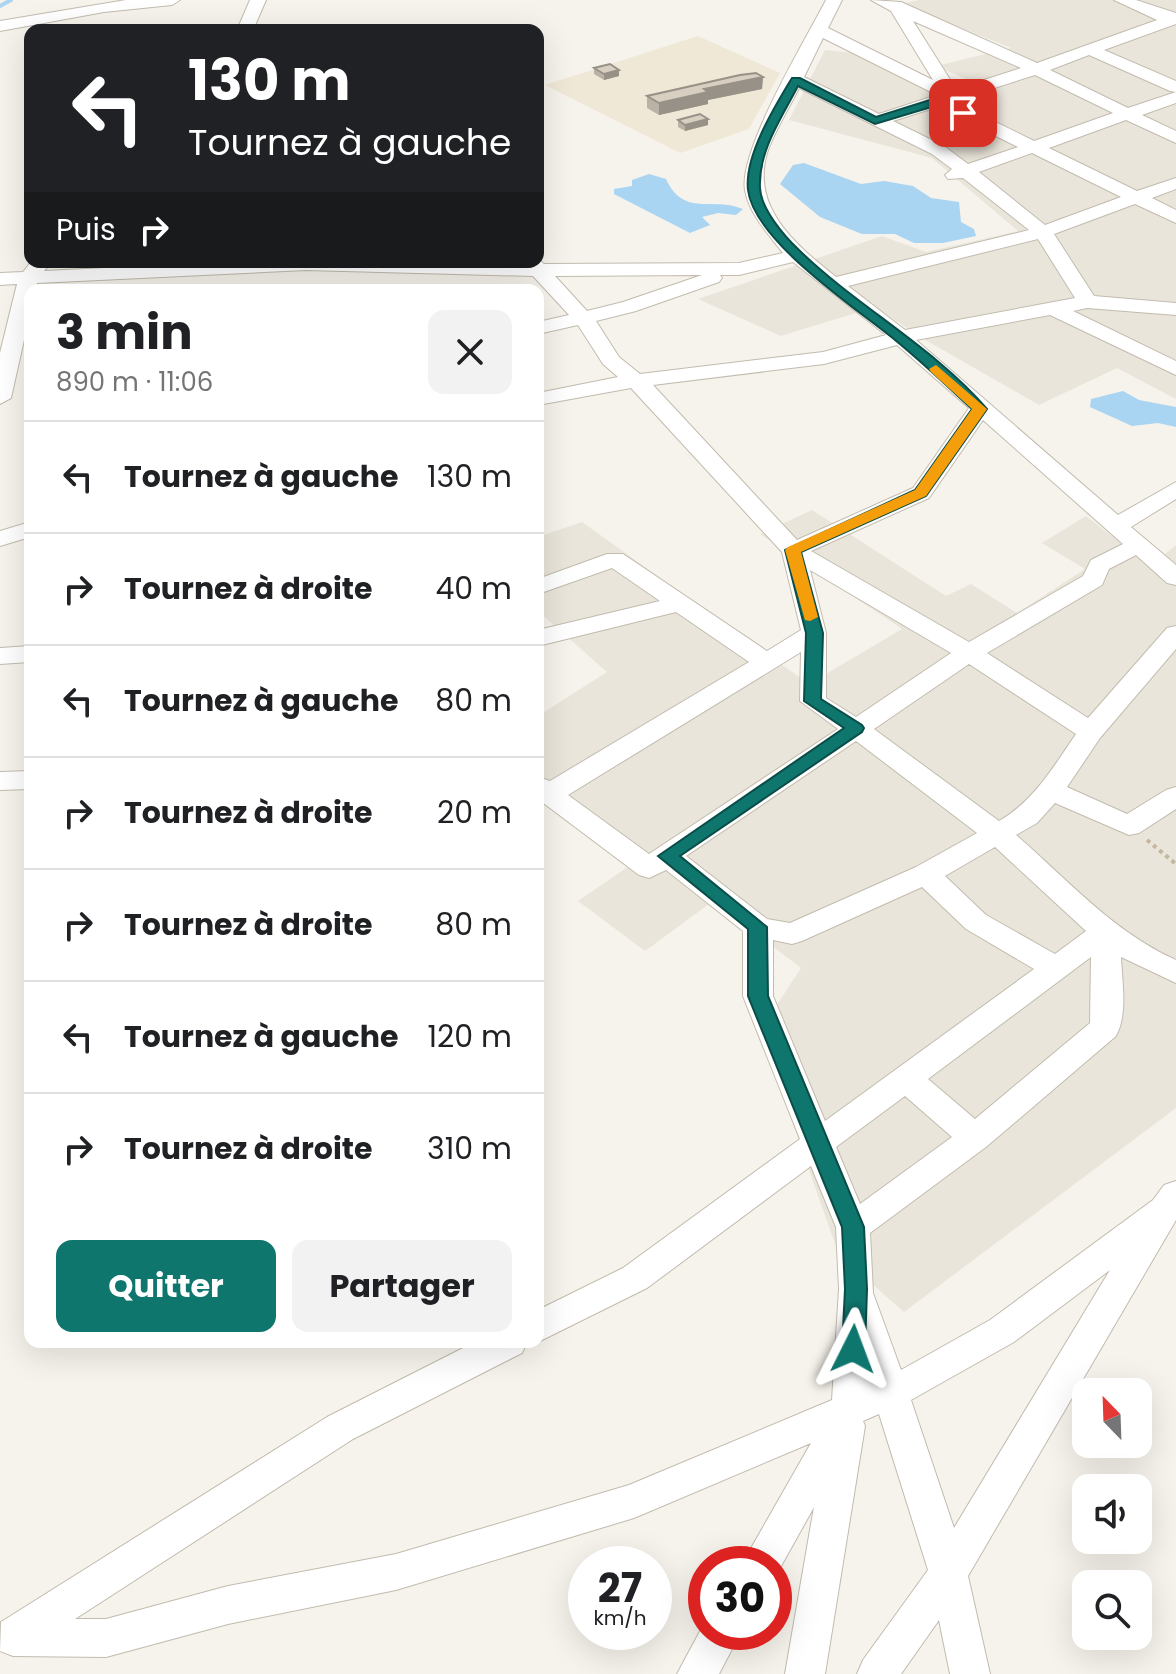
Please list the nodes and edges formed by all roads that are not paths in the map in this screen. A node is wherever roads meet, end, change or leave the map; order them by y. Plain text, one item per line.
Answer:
1 (172, 0) edge
2 (258, 0) edge
3 (834, 0) edge
4 (915, 0) edge
5 (1122, 0) edge
6 (886, 3) edge
7 (1174, 19) edge
8 (248, 24) edge
9 (0, 26) edge
10 (820, 30) junction
11 (1091, 50) junction
12 (1036, 69) junction
13 (796, 80) junction
14 (1176, 87) edge
15 (1176, 97) edge
16 (946, 99) junction
17 (1130, 115) junction
18 (875, 121) junction
19 (1176, 138) edge
20 (1035, 148) junction
21 (960, 174) junction
22 (1176, 183) edge
23 (1135, 198) junction
24 (1176, 217) edge
25 (1043, 232) junction
26 (798, 255) junction
27 (544, 266) edge
28 (37, 268) edge
29 (227, 268) edge
30 (537, 268) edge
31 (739, 269) junction
32 (28, 278) junction
33 (0, 279) edge
34 (27, 284) edge
35 (831, 284) junction
36 (24, 295) edge
37 (1087, 302) junction
38 (1176, 309) edge
39 (1056, 310) junction
40 (581, 316) junction
41 (544, 326) edge
42 (903, 339) junction
43 (1176, 369) edge
44 (633, 381) junction
45 (0, 398) edge
46 (544, 398) edge
47 (980, 409) junction
48 (1176, 489) edge
49 (1118, 525) junction
50 (24, 531) edge
51 (0, 539) edge
52 (1140, 544) junction
53 (793, 550) junction
54 (1176, 578) edge
55 (544, 585) edge
56 (680, 604) junction
57 (814, 633) junction
58 (1176, 633) edge
59 (544, 637) edge
60 (969, 653) junction
61 (24, 654) edge
62 (0, 656) edge
63 (766, 662) junction
64 (856, 728) junction
65 (1091, 732) junction
66 (24, 780) edge
67 (0, 781) edge
68 (544, 789) edge
69 (1051, 790) junction
70 (544, 791) edge
71 (1176, 796) edge
72 (997, 834) junction
73 (667, 856) junction
74 (926, 874) junction
75 (758, 927) junction
76 (1105, 932) junction
77 (1056, 968) junction
78 (1176, 972) edge
79 (906, 1078) junction
80 (975, 1138) junction
81 (816, 1144) junction
82 (1171, 1202) edge
83 (853, 1227) junction
84 (856, 1289) junction
85 (544, 1324) edge
86 (497, 1348) edge
87 (892, 1391) junction
88 (850, 1410) junction
89 (771, 1546) edge
90 (949, 1573) junction
91 (6, 1640) edge
92 (711, 1650) edge
93 (697, 1674) edge
94 (805, 1674) edge
95 (877, 1674) edge
96 (970, 1674) edge

1 - 9 street
2 - 8 street
3 - 10 street
4 - 6 street
5 - 7 street
6 - 12 street
6 - 16 street
7 - 11 street
10 - 13 street
10 - 16 street
11 - 12 street
11 - 14 street
12 - 16 street
12 - 17 street
13 - 18 street
13 - 26 street
15 - 17 street
16 - 18 street
16 - 20 street
17 - 19 street
17 - 20 street
18 - 21 street
20 - 21 street
20 - 23 street
21 - 25 street
22 - 23 street
23 - 24 street
23 - 25 street
25 - 35 street
25 - 37 street
26 - 31 street
26 - 35 street
27 - 31 street
28 - 32 street
29 - 32 street
30 - 40 street
31 - 40 street
32 - 33 street
32 - 34 street
35 - 42 street
36 - 45 street
37 - 38 street
37 - 39 street
39 - 42 street
39 - 43 street
40 - 41 street
40 - 44 street
42 - 44 street
42 - 47 street
44 - 46 street
44 - 53 street
47 - 49 street
47 - 53 street
48 - 49 street
49 - 52 street
50 - 51 street
52 - 54 street
52 - 60 street
53 - 57 street
53 - 60 street
55 - 56 street
56 - 59 street
56 - 63 street
57 - 63 street
57 - 64 street
58 - 65 street
60 - 64 street
60 - 65 street
61 - 62 street
63 - 68 street
64 - 72 street
64 - 73 street
65 - 69 street
66 - 67 street
69 - 71 street
69 - 72 street
70 - 73 street
72 - 74 street
72 - 76 street
73 - 75 street
74 - 75 street
74 - 77 street
75 - 81 street
76 - 77 street
76 - 78 street
76 - 80 street
77 - 79 street
79 - 80 street
79 - 81 street
80 - 83 street
81 - 83 street
81 - 85 street
82 - 87 street
82 - 90 street
83 - 84 street
84 - 87 street
84 - 88 street
86 - 91 street
87 - 88 street
87 - 90 street
88 - 89 street
88 - 91 street
88 - 94 street
90 - 95 street
90 - 96 street
92 - 93 street

